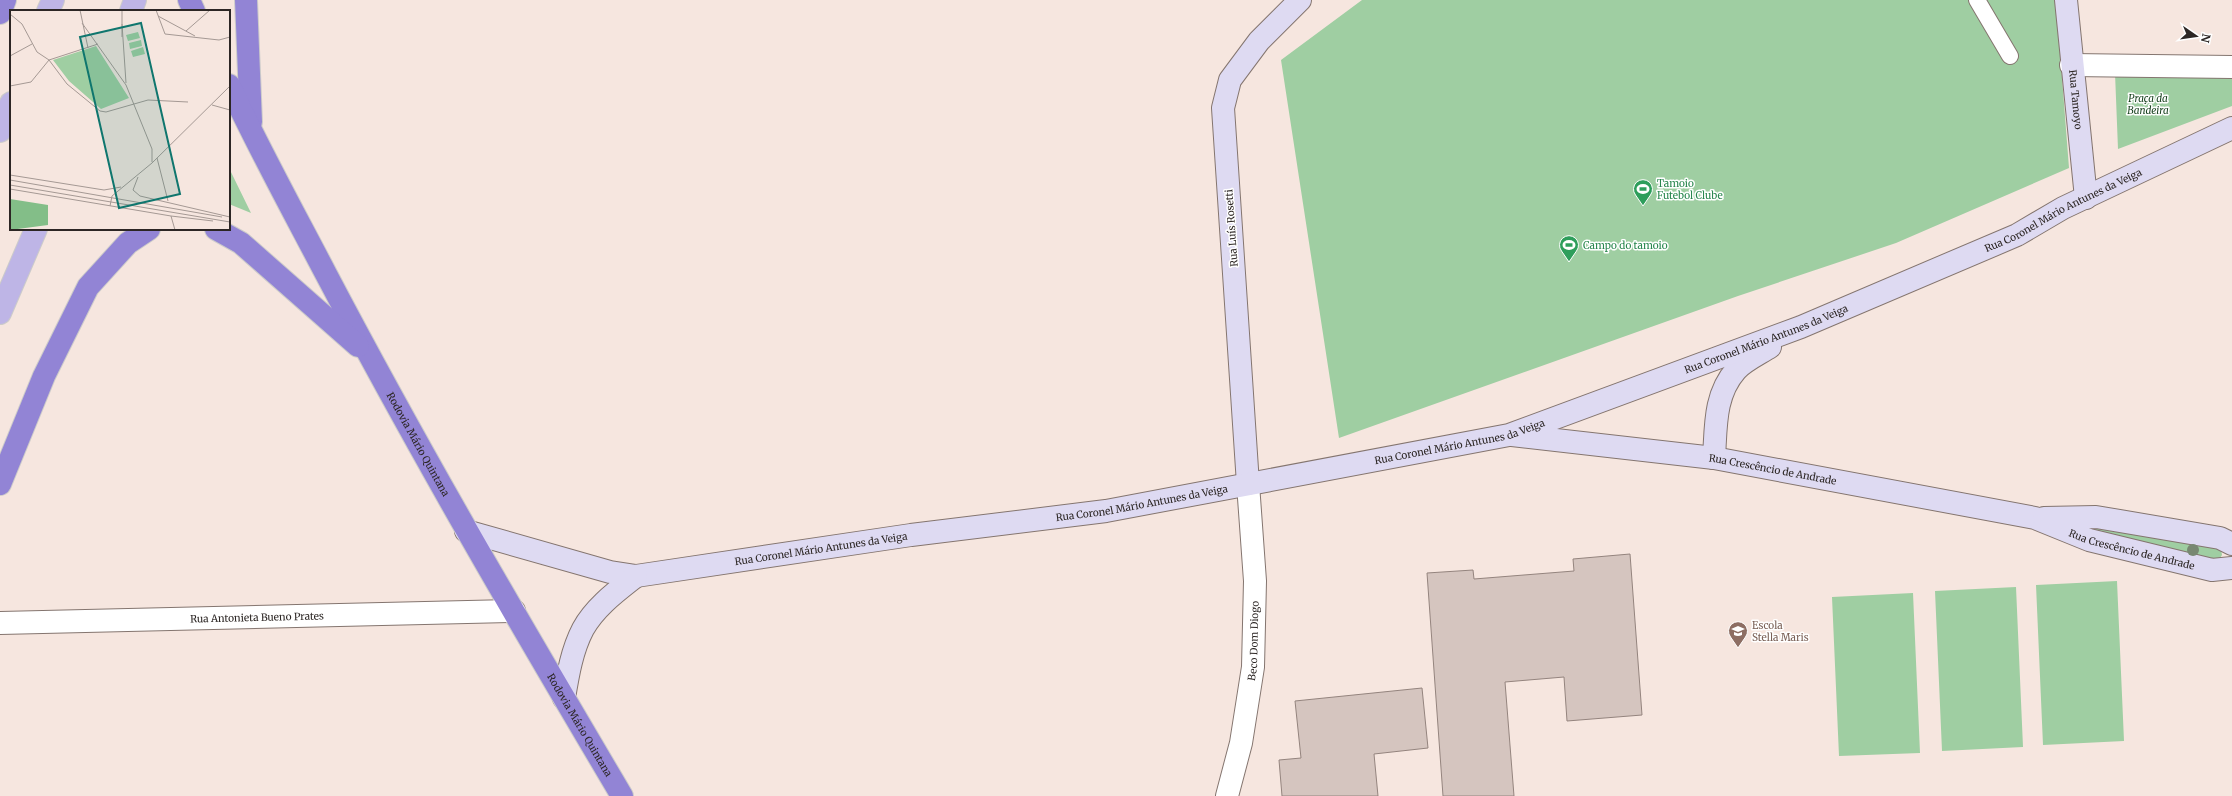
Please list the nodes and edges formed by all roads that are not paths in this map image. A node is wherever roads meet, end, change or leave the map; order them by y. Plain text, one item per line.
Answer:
1 (5, 0) edge
2 (53, 0) edge
3 (135, 0) edge
4 (189, 0) edge
5 (246, 0) edge
6 (1300, 0) edge
7 (1978, 0) edge
8 (2066, 0) edge
9 (48, 10) edge
10 (131, 10) edge
11 (194, 10) edge
12 (0, 13) edge
13 (2010, 56) dead end
14 (2071, 65) junction
15 (2232, 67) edge
16 (230, 87) edge
17 (10, 106) edge
18 (2232, 128) edge
19 (0, 131) edge
20 (251, 131) junction
21 (2086, 198) junction
22 (36, 230) edge
23 (147, 230) edge
24 (218, 230) edge
25 (0, 313) edge
26 (1801, 326) junction
27 (369, 356) junction
28 (1509, 435) junction
29 (1714, 458) junction
30 (0, 484) edge
31 (1248, 484) junction
32 (2035, 518) junction
33 (466, 531) junction
34 (2232, 544) edge
35 (2232, 568) edge
36 (636, 576) junction
37 (514, 612) junction
38 (0, 623) edge
39 (564, 698) junction
40 (622, 796) edge
41 (1227, 796) edge

1 - 12 highway
2 - 9 main road
3 - 10 main road
4 - 11 highway
5 - 20 highway
6 - 31 street, Rua Luís Rosetti
7 - 13 lane
8 - 14 street, Rua Tamoyo
14 - 15 street
14 - 21 street, Rua Tamoyo
16 - 20 highway, Rodovia Mário Quintana
17 - 19 main road
18 - 21 street, Rua Coronel Mário Antunes da Veiga
20 - 27 highway, Rodovia Mário Quintana
21 - 26 street, Rua Coronel Mário Antunes da Veiga
22 - 25 main road
23 - 30 highway
24 - 27 highway
26 - 28 street, Rua Coronel Mário Antunes da Veiga
26 - 29 street
27 - 33 highway, Rodovia Mário Quintana
28 - 29 street, Rua Crescêncio de Andrade
28 - 31 street, Rua Coronel Mário Antunes da Veiga
29 - 32 street, Rua Crescêncio de Andrade
31 - 36 street, Rua Coronel Mário Antunes da Veiga
31 - 41 street, Beco Dom Diogo
32 - 34 street, Rua Crescêncio de Andrade
32 - 35 street, Rua Crescêncio de Andrade
33 - 36 street, Rua Coronel Mário Antunes da Veiga
33 - 37 highway, Rodovia Mário Quintana
36 - 39 street
37 - 38 street, Rua Antonieta Bueno Prates
37 - 39 highway, Rodovia Mário Quintana
39 - 40 highway, Rodovia Mário Quintana

